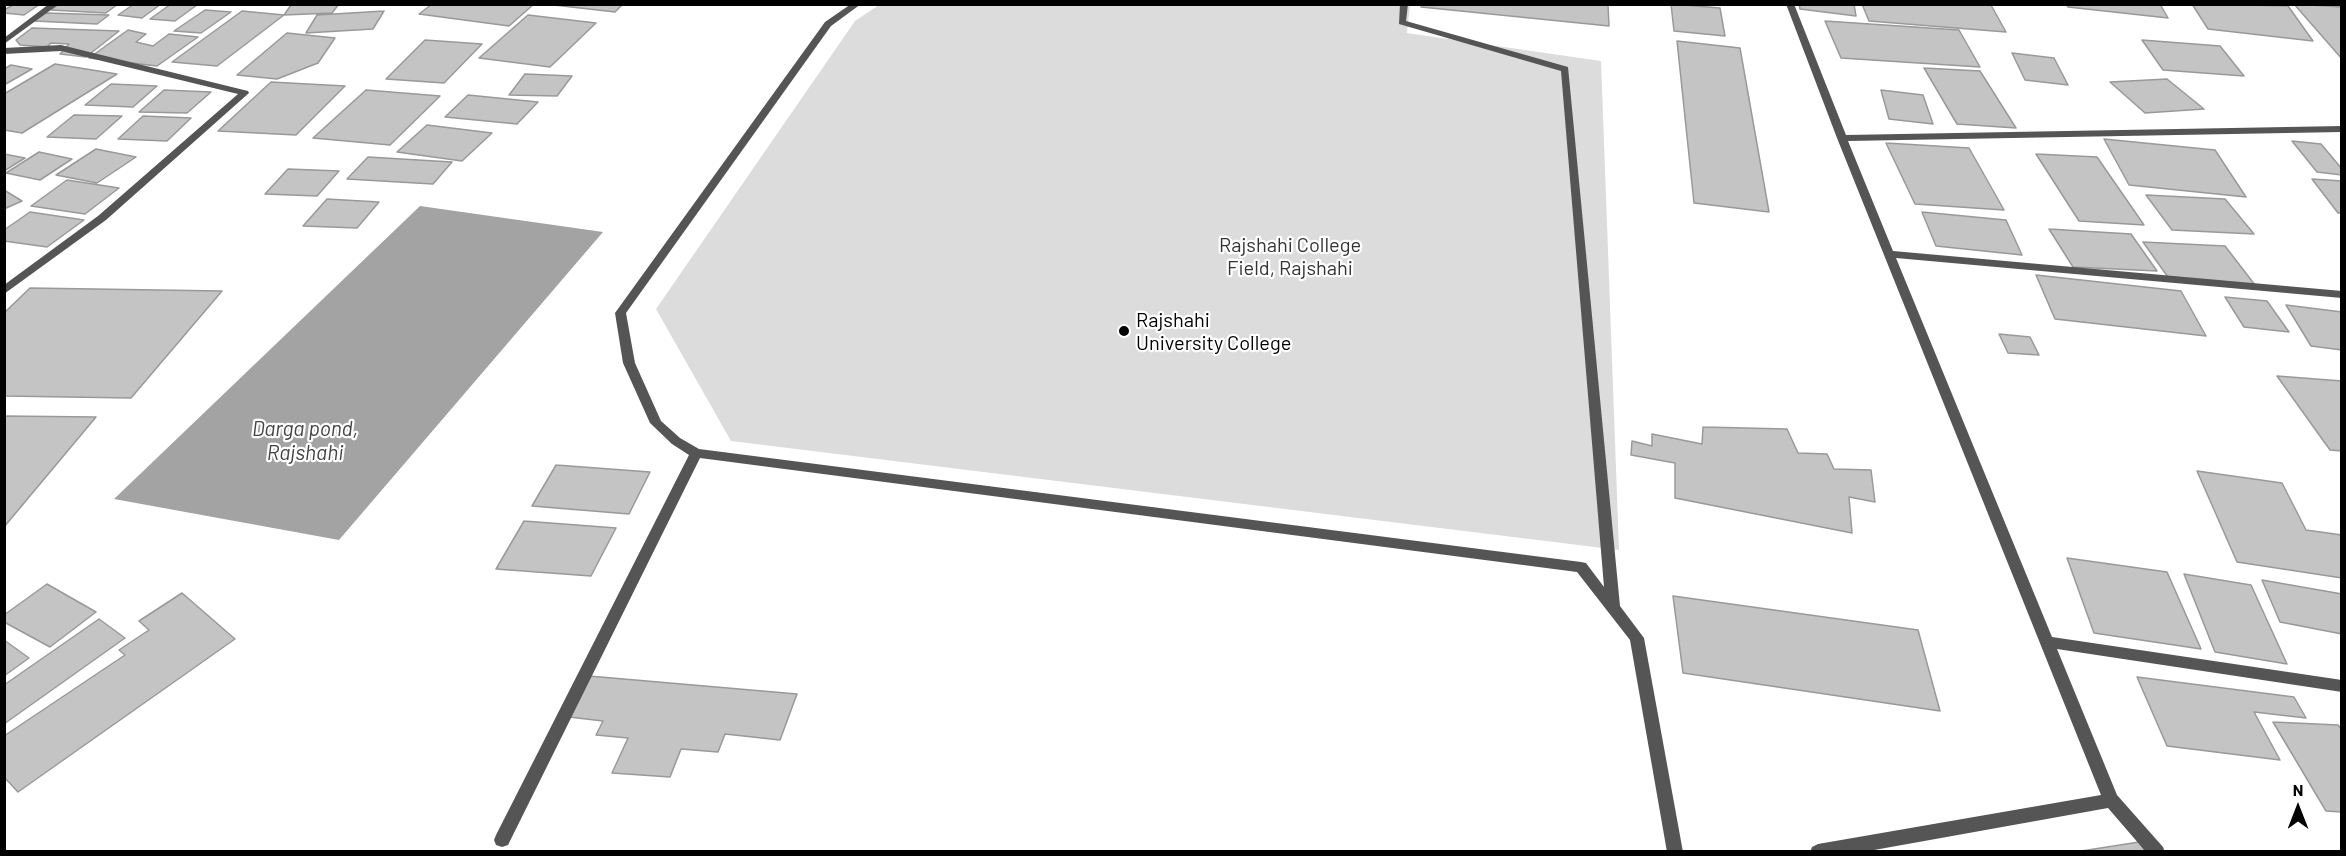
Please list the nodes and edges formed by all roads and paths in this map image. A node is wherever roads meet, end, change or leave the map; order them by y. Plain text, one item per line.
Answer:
1 (54, 4) edge
2 (856, 4) edge
3 (1404, 4) edge
4 (1790, 4) edge
5 (4, 42) edge
6 (4, 51) edge
7 (2342, 129) edge
8 (1842, 138) junction
9 (1889, 254) junction
10 (4, 291) edge
11 (2342, 296) edge
12 (696, 453) junction
13 (1613, 608) junction
14 (2046, 642) junction
15 (2342, 686) edge
16 (2111, 800) junction
17 (502, 840) dead end
18 (1675, 852) edge
19 (1818, 852) edge
20 (2157, 852) edge

1 - 5 street
2 - 12 street
3 - 13 street
4 - 8 street
6 - 10 street
7 - 8 street
8 - 9 street
9 - 11 street
9 - 14 street
12 - 13 street
12 - 17 street
13 - 18 street
14 - 15 street
14 - 16 street
16 - 19 street
16 - 20 street

